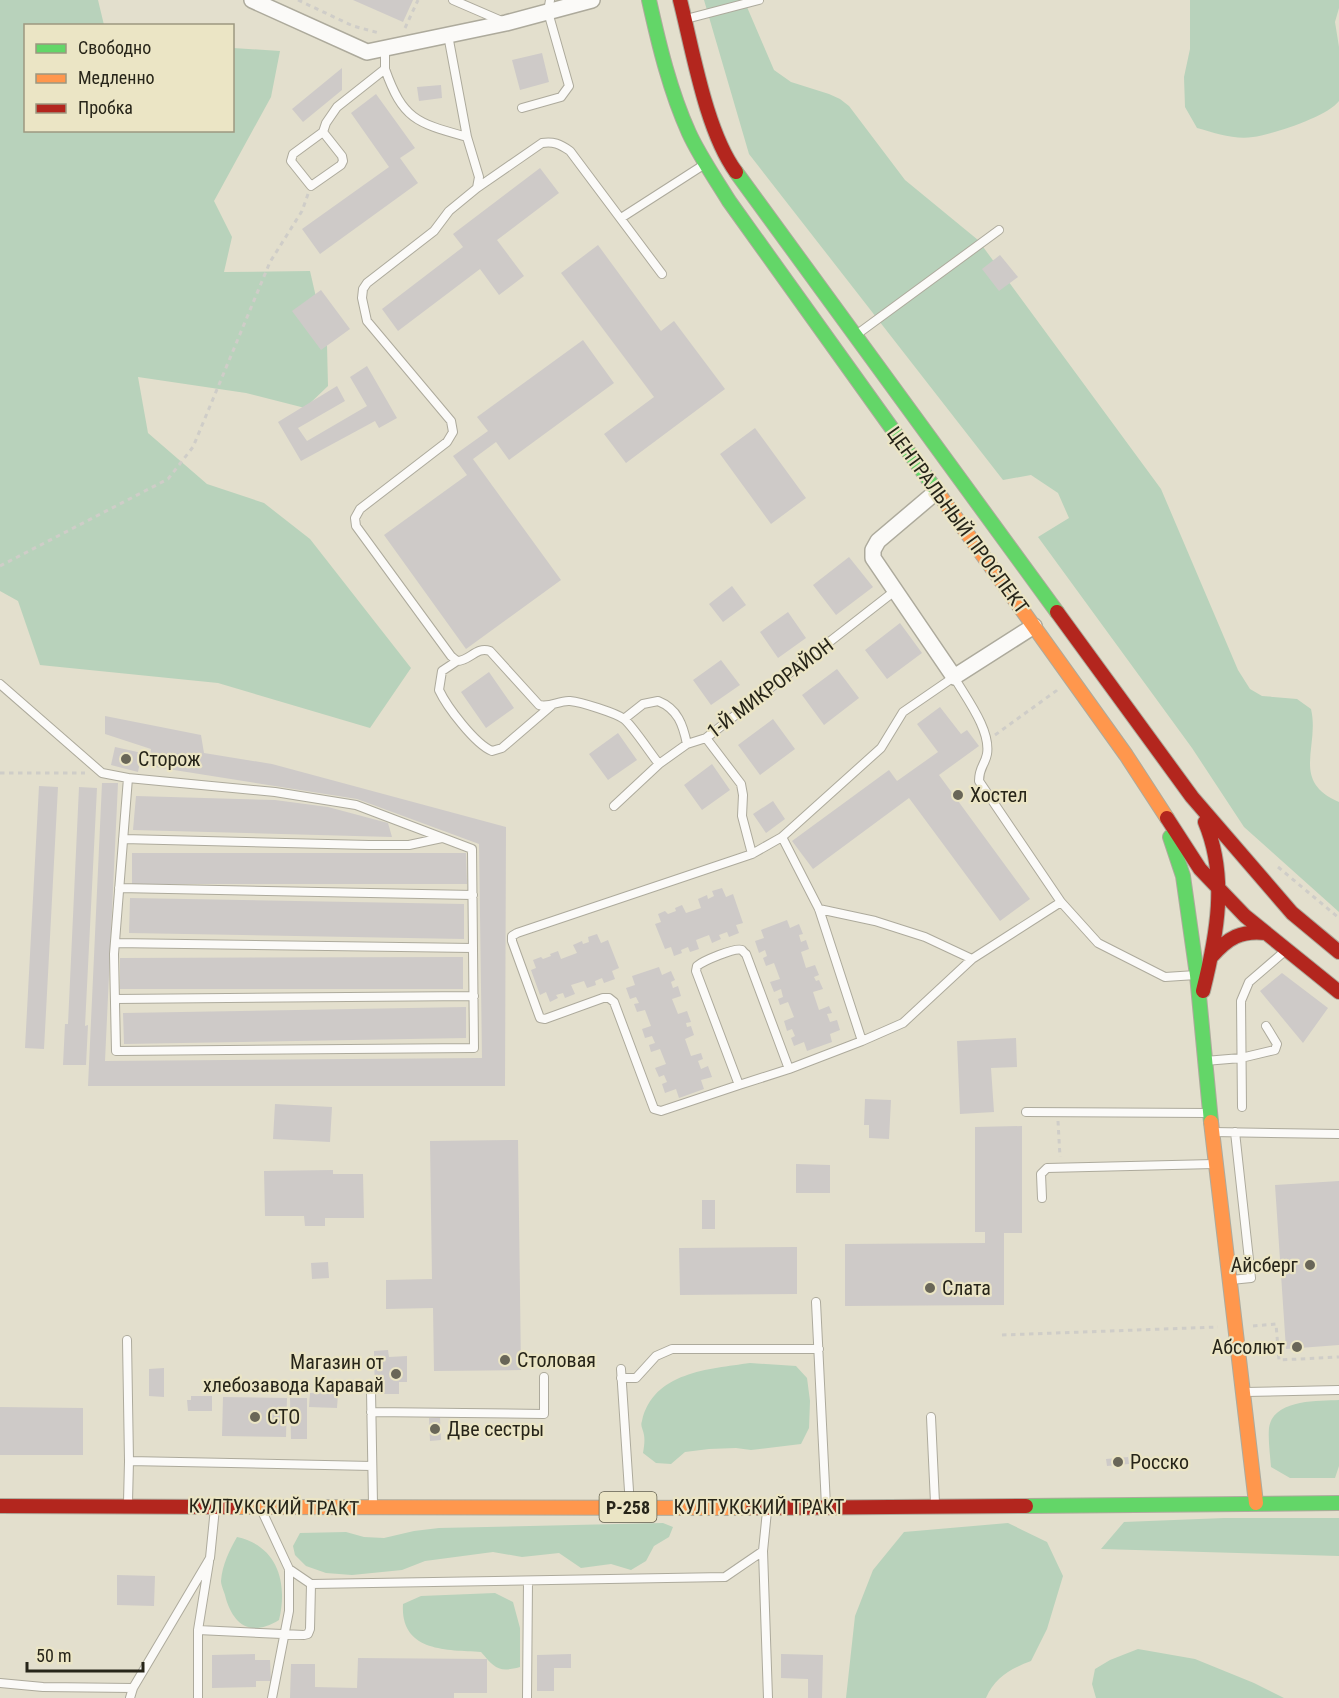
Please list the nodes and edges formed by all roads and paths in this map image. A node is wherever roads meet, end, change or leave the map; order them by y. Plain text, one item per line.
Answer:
1 (252, 0) edge
2 (298, 0) edge
3 (453, 0) edge
4 (592, 0) edge
5 (649, 0) edge
6 (680, 0) edge
7 (759, 0) edge
8 (549, 6) edge
9 (684, 19) junction
10 (506, 23) junction
11 (448, 35) junction
12 (384, 41) junction
13 (385, 69) junction
14 (522, 108) dead end
15 (323, 132) junction
16 (467, 136) junction
17 (706, 163) junction
18 (311, 186) junction
19 (477, 188) junction
20 (621, 219) junction
21 (999, 230) dead end
22 (662, 274) dead end
23 (855, 336) junction
24 (937, 491) junction
25 (0, 566) edge
26 (896, 590) junction
27 (1034, 626) junction
28 (457, 661) junction
29 (954, 677) junction
30 (0, 684) edge
31 (1063, 700) dead end
32 (552, 705) junction
33 (624, 719) junction
34 (706, 738) junction
35 (987, 740) junction
36 (687, 744) junction
37 (658, 764) junction
38 (0, 773) edge
39 (102, 773) junction
40 (128, 778) junction
41 (1192, 797) junction
42 (614, 806) dead end
43 (1162, 813) junction
44 (782, 837) junction
45 (442, 838) junction
46 (123, 839) junction
47 (752, 854) junction
48 (1274, 864) dead end
49 (119, 888) junction
50 (1218, 890) junction
51 (473, 895) junction
52 (1061, 902) junction
53 (819, 909) junction
54 (1339, 918) edge
55 (1266, 933) junction
56 (115, 944) junction
57 (473, 948) junction
58 (1286, 950) junction
59 (1339, 952) edge
60 (1212, 956) junction
61 (972, 958) junction
62 (1197, 975) junction
63 (1339, 992) edge
64 (474, 996) junction
65 (115, 999) junction
66 (1201, 1002) junction
67 (1266, 1026) dead end
68 (862, 1041) junction
69 (1241, 1058) junction
70 (1204, 1062) junction
71 (789, 1069) junction
72 (739, 1085) junction
73 (1242, 1107) dead end
74 (1026, 1112) dead end
75 (1057, 1112) junction
76 (1210, 1113) junction
77 (1212, 1132) junction
78 (1235, 1132) junction
79 (1339, 1134) edge
80 (1215, 1164) junction
81 (1060, 1168) junction
82 (1042, 1198) dead end
83 (1230, 1280) junction
84 (816, 1302) dead end
85 (1252, 1326) dead end
86 (1223, 1327) dead end
87 (1002, 1335) dead end
88 (127, 1340) dead end
89 (819, 1349) junction
90 (1339, 1358) edge
91 (544, 1377) dead end
92 (1339, 1390) edge
93 (370, 1391) dead end
94 (1244, 1392) junction
95 (371, 1412) junction
96 (932, 1417) dead end
97 (129, 1461) junction
98 (372, 1466) junction
99 (1256, 1503) junction
100 (1339, 1503) edge
101 (0, 1506) edge
102 (128, 1506) junction
103 (216, 1507) junction
104 (630, 1507) junction
105 (767, 1507) junction
106 (261, 1508) junction
107 (373, 1508) junction
108 (826, 1508) junction
109 (936, 1508) junction
110 (763, 1551) junction
111 (210, 1558) junction
112 (289, 1569) junction
113 (528, 1581) junction
114 (311, 1584) junction
115 (198, 1630) junction
116 (284, 1634) junction
117 (0, 1683) edge
118 (133, 1688) junction
119 (130, 1698) edge
120 (198, 1698) edge
121 (272, 1698) edge
122 (526, 1698) edge
123 (768, 1698) edge

1 - 12 street
2 - 12 path
3 - 10 lane
4 - 8 street
5 - 17 main road, ЦЕНТРАЛЬНЫЙ ПРОСПЕКТ
6 - 9 main road, ЦЕНТРАЛЬНЫЙ ПРОСПЕКТ
7 - 9 lane
8 - 10 street
8 - 14 lane
9 - 23 main road, ЦЕНТРАЛЬНЫЙ ПРОСПЕКТ
10 - 11 street
11 - 12 street
11 - 16 lane
12 - 13 lane
13 - 15 lane
13 - 16 lane
15 - 18 lane
15 - 18 lane
16 - 19 lane
17 - 20 lane
17 - 24 main road, ЦЕНТРАЛЬНЫЙ ПРОСПЕКТ
18 - 25 path
19 - 20 lane
19 - 28 lane
20 - 22 lane
21 - 23 lane
23 - 41 main road, ЦЕНТРАЛЬНЫЙ ПРОСПЕКТ
24 - 26 street
24 - 27 main road, ЦЕНТРАЛЬНЫЙ ПРОСПЕКТ
26 - 29 street
26 - 34 lane, 1-Й МИКРОРАЙОН
27 - 29 street
27 - 43 main road, ЦЕНТРАЛЬНЫЙ ПРОСПЕКТ
28 - 32 lane
28 - 32 lane
29 - 35 lane
29 - 44 lane
30 - 39 lane
31 - 35 path
32 - 33 lane
33 - 36 lane, 1-Й МИКРОРАЙОН
33 - 37 lane
34 - 36 lane, 1-Й МИКРОРАЙОН
34 - 47 lane
35 - 52 lane
36 - 37 lane
37 - 42 lane
38 - 39 path
39 - 40 lane
40 - 45 lane
40 - 46 lane
41 - 50 main road
41 - 59 main road, ЦЕНТРАЛЬНЫЙ ПРОСПЕКТ
43 - 50 main road, ЦЕНТРАЛЬНЫЙ ПРОСПЕКТ
43 - 62 main road
44 - 47 lane
44 - 53 lane
45 - 46 lane
45 - 51 lane
46 - 49 lane
47 - 72 lane
48 - 54 path
49 - 51 lane
49 - 56 lane
50 - 55 main road, ЦЕНТРАЛЬНЫЙ ПРОСПЕКТ
50 - 60 main road
51 - 57 lane
52 - 61 lane
52 - 62 lane
53 - 61 lane
53 - 68 lane
55 - 58 main road, ЦЕНТРАЛЬНЫЙ ПРОСПЕКТ
55 - 60 main road
56 - 57 lane
56 - 65 lane
57 - 64 lane
58 - 63 main road, ЦЕНТРАЛЬНЫЙ ПРОСПЕКТ
58 - 69 lane
60 - 66 main road
61 - 68 lane
62 - 66 main road
64 - 65 lane
64 - 65 lane
66 - 70 main road
67 - 69 lane
68 - 71 lane
69 - 70 lane
69 - 73 lane
70 - 76 main road
71 - 72 lane
71 - 72 lane
74 - 75 lane
75 - 76 lane
75 - 81 path
76 - 77 main road
77 - 78 lane
77 - 80 main road
78 - 79 lane
78 - 83 lane
80 - 81 lane
80 - 83 main road
81 - 82 lane
83 - 94 main road
84 - 89 lane
85 - 90 path
86 - 87 path
88 - 97 lane
89 - 104 lane
89 - 108 lane
91 - 95 lane
92 - 94 lane
93 - 95 lane
94 - 99 main road
95 - 98 lane
96 - 109 lane
97 - 98 lane
97 - 102 lane
98 - 107 lane
99 - 100 main road, КУЛТУКСКИЙ ТРАКТ / Р-258
99 - 109 main road, КУЛТУКСКИЙ ТРАКТ / Р-258
101 - 102 main road, КУЛТУКСКИЙ ТРАКТ / Р-258
102 - 103 main road, КУЛТУКСКИЙ ТРАКТ / Р-258
103 - 106 main road, КУЛТУКСКИЙ ТРАКТ / Р-258
103 - 111 lane
104 - 105 main road, КУЛТУКСКИЙ ТРАКТ / Р-258
104 - 107 main road, КУЛТУКСКИЙ ТРАКТ / Р-258
105 - 108 main road, КУЛТУКСКИЙ ТРАКТ / Р-258
105 - 110 lane
106 - 107 main road, КУЛТУКСКИЙ ТРАКТ / Р-258
106 - 112 lane
108 - 109 main road, КУЛТУКСКИЙ ТРАКТ / Р-258
110 - 113 lane
110 - 123 lane
111 - 115 lane
111 - 118 lane
112 - 114 lane
112 - 116 lane
113 - 114 lane
113 - 122 lane
114 - 116 lane
115 - 116 lane
115 - 120 lane
116 - 121 lane
117 - 118 lane
118 - 119 lane

